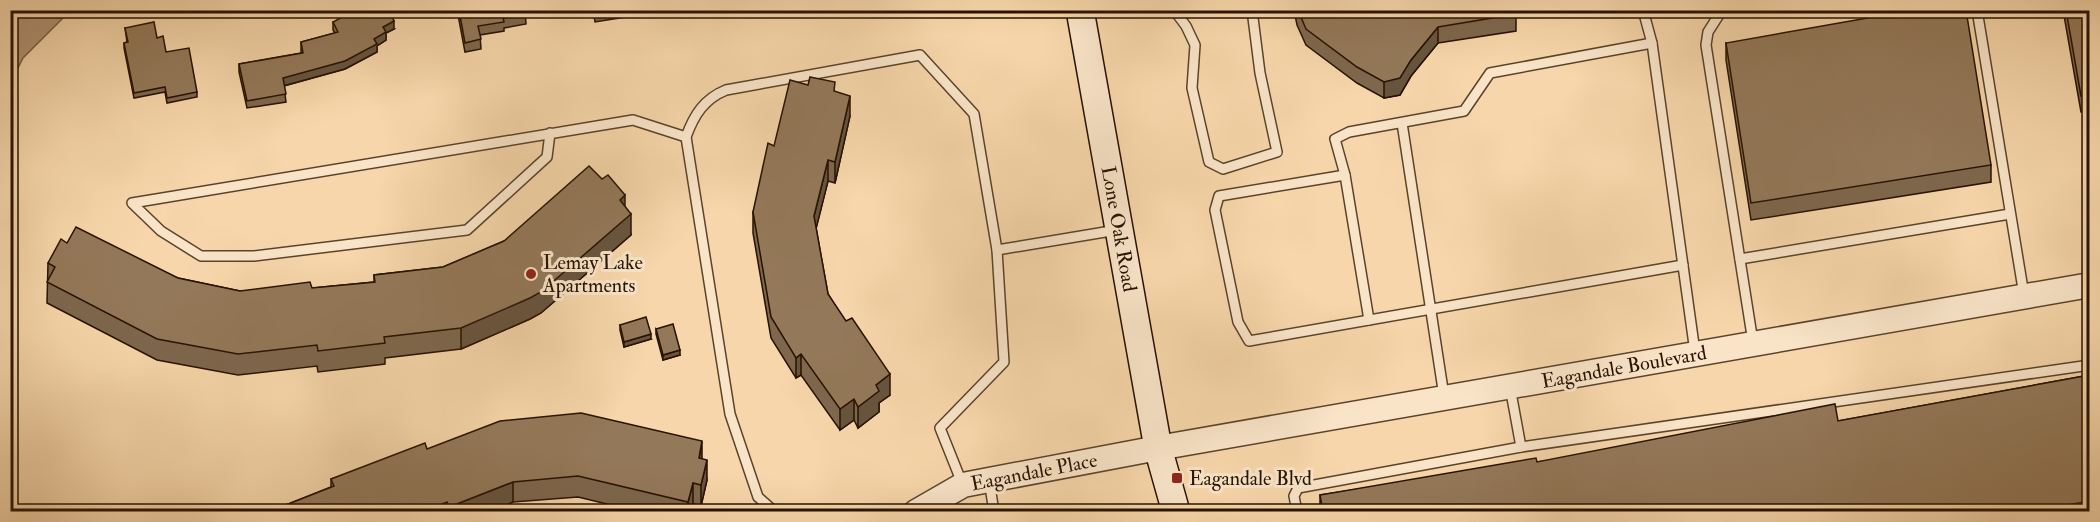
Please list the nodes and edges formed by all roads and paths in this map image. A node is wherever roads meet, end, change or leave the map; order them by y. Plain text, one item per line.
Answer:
1 (1080, 10) edge
2 (1174, 10) edge
3 (1252, 10) edge
4 (1643, 10) edge
5 (1722, 10) edge
6 (1977, 10) edge
7 (1652, 43) junction
8 (1402, 123) junction
9 (550, 133) junction
10 (686, 137) junction
11 (1345, 175) junction
12 (2010, 214) junction
13 (1119, 230) junction
14 (997, 250) junction
15 (1740, 259) junction
16 (1683, 265) junction
17 (2090, 285) edge
18 (2024, 297) junction
19 (1431, 309) junction
20 (1369, 320) junction
21 (1754, 344) junction
22 (1696, 354) junction
23 (2090, 365) edge
24 (1510, 387) junction
25 (1444, 398) junction
26 (1521, 447) junction
27 (1158, 448) junction
28 (989, 480) junction
29 (963, 485) junction
30 (775, 512) edge
31 (916, 512) edge
32 (994, 512) edge
33 (1161, 512) edge
34 (1176, 512) edge
35 (1297, 512) edge

1 - 13 main road, Lone Oak Road
2 - 3 lane
4 - 7 lane
5 - 15 lane
6 - 12 lane
7 - 8 lane
7 - 16 lane
8 - 11 lane
8 - 19 lane
9 - 9 lane
9 - 10 lane
10 - 14 lane
10 - 30 lane
11 - 20 lane
11 - 20 lane
12 - 15 lane
12 - 18 lane
13 - 14 lane
13 - 27 main road, Lone Oak Road
14 - 29 lane
15 - 21 lane
16 - 19 lane
16 - 22 lane
17 - 18 street, Eagandale Boulevard
18 - 21 street, Eagandale Boulevard
19 - 20 lane
19 - 25 lane
21 - 22 street, Eagandale Boulevard
22 - 24 street, Eagandale Boulevard
23 - 26 lane
24 - 25 street, Eagandale Boulevard
24 - 26 lane
25 - 27 street, Eagandale Boulevard
26 - 35 lane
27 - 28 street, Eagandale Place
27 - 33 main road, Lone Oak Road
27 - 34 main road, Lone Oak Road
28 - 29 street, Eagandale Place
28 - 32 lane
29 - 31 street, Eagandale Place

